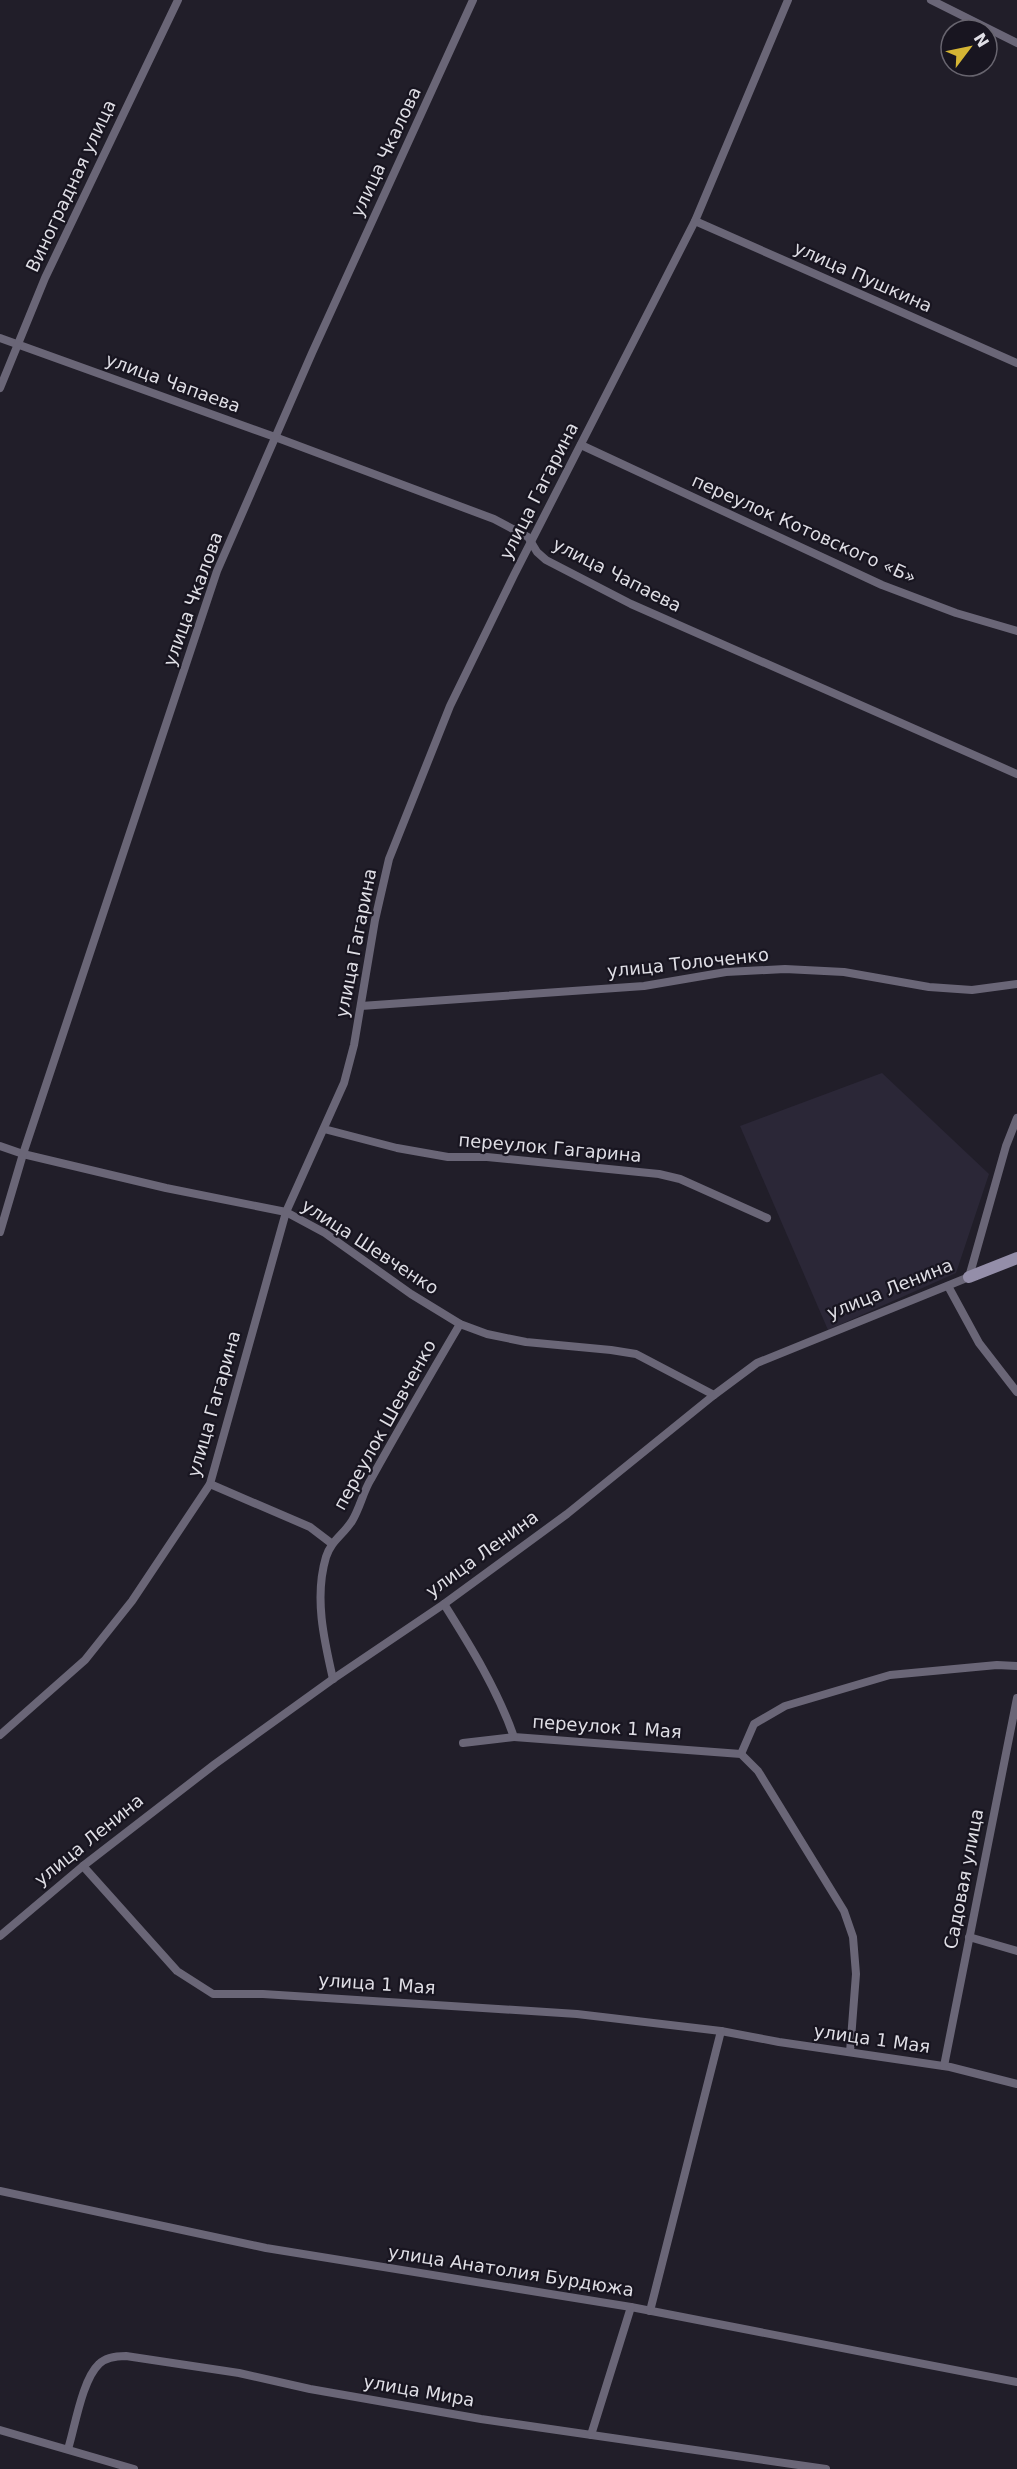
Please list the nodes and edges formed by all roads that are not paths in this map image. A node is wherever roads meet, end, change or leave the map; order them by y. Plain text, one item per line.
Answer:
1 (178, 0) edge
2 (473, 0) edge
3 (788, 0) edge
4 (931, 0) edge
5 (1017, 43) edge
6 (695, 221) junction
7 (0, 338) edge
8 (18, 345) junction
9 (1017, 363) edge
10 (0, 388) edge
11 (275, 437) junction
12 (581, 445) junction
13 (532, 543) junction
14 (1017, 631) edge
15 (1017, 774) edge
16 (1017, 984) edge
17 (361, 1006) junction
18 (1017, 1118) edge
19 (324, 1129) junction
20 (0, 1146) edge
21 (23, 1154) junction
22 (285, 1212) junction
23 (767, 1218) dead end
24 (0, 1232) edge
25 (1017, 1258) edge
26 (969, 1277) junction
27 (948, 1286) junction
28 (460, 1324) junction
29 (1017, 1392) edge
30 (714, 1395) junction
31 (210, 1484) junction
32 (331, 1543) junction
33 (444, 1604) junction
34 (1017, 1666) edge
35 (333, 1679) junction
36 (1017, 1698) edge
37 (0, 1735) edge
38 (514, 1737) junction
39 (463, 1743) dead end
40 (741, 1754) junction
41 (83, 1866) junction
42 (0, 1936) edge
43 (969, 1937) junction
44 (1017, 1951) edge
45 (721, 2031) junction
46 (850, 2052) junction
47 (944, 2066) junction
48 (1017, 2084) edge
49 (0, 2191) edge
50 (631, 2307) junction
51 (650, 2311) junction
52 (1017, 2382) edge
53 (0, 2430) edge
54 (591, 2435) junction
55 (68, 2449) junction
56 (134, 2469) edge
57 (826, 2469) edge

1 - 8 street, Виноградная улица
2 - 11 street, улица Чкалова
3 - 6 street, улица Гагарина
4 - 5 street
6 - 9 street, улица Пушкина
6 - 12 street, улица Гагарина
7 - 8 street, улица Чапаева
8 - 10 street, Виноградная улица
8 - 11 street, улица Чапаева
11 - 13 street, улица Чапаева
11 - 21 street, улица Чкалова
12 - 13 street, улица Гагарина
12 - 14 street, переулок Котовского «Б»
13 - 15 street, улица Чапаева
13 - 17 street, улица Гагарина
16 - 17 street, улица Толоченко
17 - 19 street, улица Гагарина
18 - 26 street
19 - 22 street, улица Гагарина
19 - 23 street, переулок Гагарина
20 - 21 street, улица Шевченко
21 - 22 street, улица Шевченко
21 - 24 street, улица Чкалова
22 - 28 street, улица Шевченко
22 - 31 street, улица Гагарина
25 - 26 street, улица Ленина
26 - 27 street, улица Ленина
27 - 29 street
27 - 30 street, улица Ленина
28 - 30 street, улица Шевченко
28 - 32 street, переулок Шевченко
30 - 33 street, улица Ленина
31 - 32 street
31 - 37 street, улица Гагарина
32 - 35 street, переулок Шевченко
33 - 35 street, улица Ленина
33 - 38 street, переулок 1 Мая
34 - 40 street
35 - 41 street, улица Ленина
36 - 43 street, Садовая улица
38 - 39 street
38 - 40 street, переулок 1 Мая
40 - 46 street
41 - 42 street, улица Ленина
41 - 45 street, улица 1 Мая
43 - 44 street
43 - 47 street, Садовая улица
45 - 46 street, улица 1 Мая
45 - 51 street
46 - 47 street, улица 1 Мая
47 - 48 street, улица 1 Мая
49 - 50 street, улица Анатолия Бурдюжа
50 - 51 street, улица Анатолия Бурдюжа
50 - 54 street
51 - 52 street, улица Анатолия Бурдюжа
53 - 55 street
54 - 55 street, улица Мира
54 - 57 street, улица Мира
55 - 56 street

